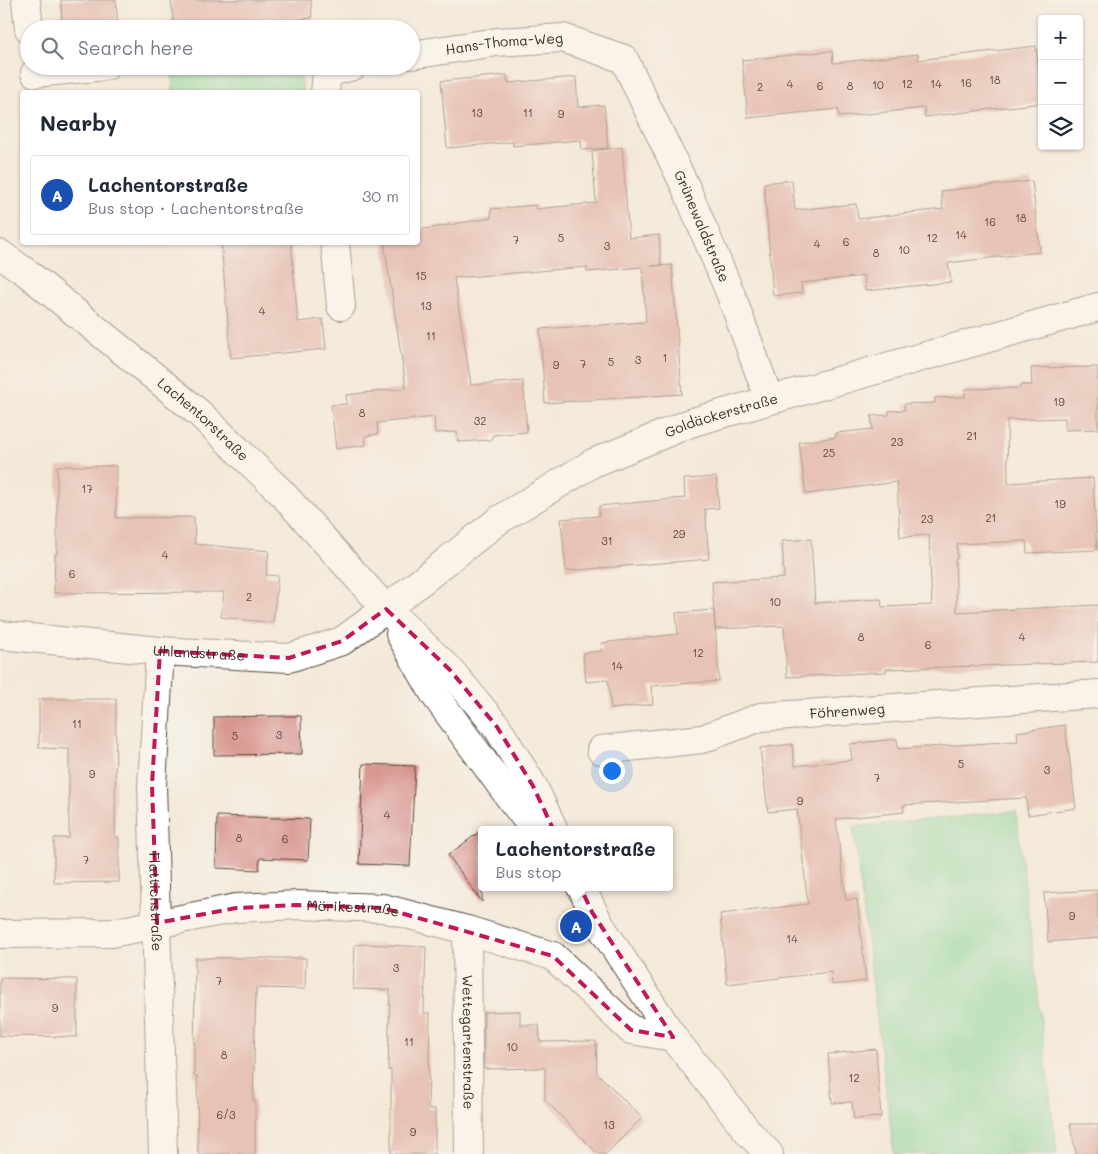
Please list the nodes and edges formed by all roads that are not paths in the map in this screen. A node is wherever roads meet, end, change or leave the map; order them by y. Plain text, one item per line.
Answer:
1 (26, 0) edge
2 (28, 20) edge
3 (420, 54) edge
4 (624, 58) joint
5 (48, 75) edge
6 (35, 77) edge
7 (335, 245) edge
8 (0, 254) edge
9 (341, 306) dead end
10 (1098, 307) edge
11 (769, 399) junction
12 (386, 609) junction
13 (0, 635) edge
14 (160, 651) junction
15 (1098, 694) edge
16 (601, 750) dead end
17 (532, 826) edge
18 (552, 826) edge
19 (583, 891) edge
20 (157, 923) junction
21 (467, 930) junction
22 (0, 934) edge
23 (673, 1037) junction
24 (163, 1154) edge
25 (469, 1154) edge
26 (769, 1154) edge

1 - 2 street
3 - 4 street, Hans-Thoma-Weg
4 - 11 street, Grünewaldstraße
5 - 6 street
7 - 9 street
8 - 12 street, Lachentorstraße
10 - 11 street, Goldäckerstraße
11 - 12 street, Goldäckerstraße
12 - 14 street, Uhlandstraße
12 - 17 street, Lachentorstraße
12 - 18 street, Lachentorstraße
13 - 14 street, Uhlandstraße
14 - 20 street, Flattichstraße
15 - 16 street, Föhrenweg
19 - 23 street
20 - 21 street, Mörikestraße
20 - 22 street, Mörikestraße
20 - 24 street, Flattichstraße
21 - 23 street, Mörikestraße
21 - 25 street, Wettegartenstraße
23 - 26 street

